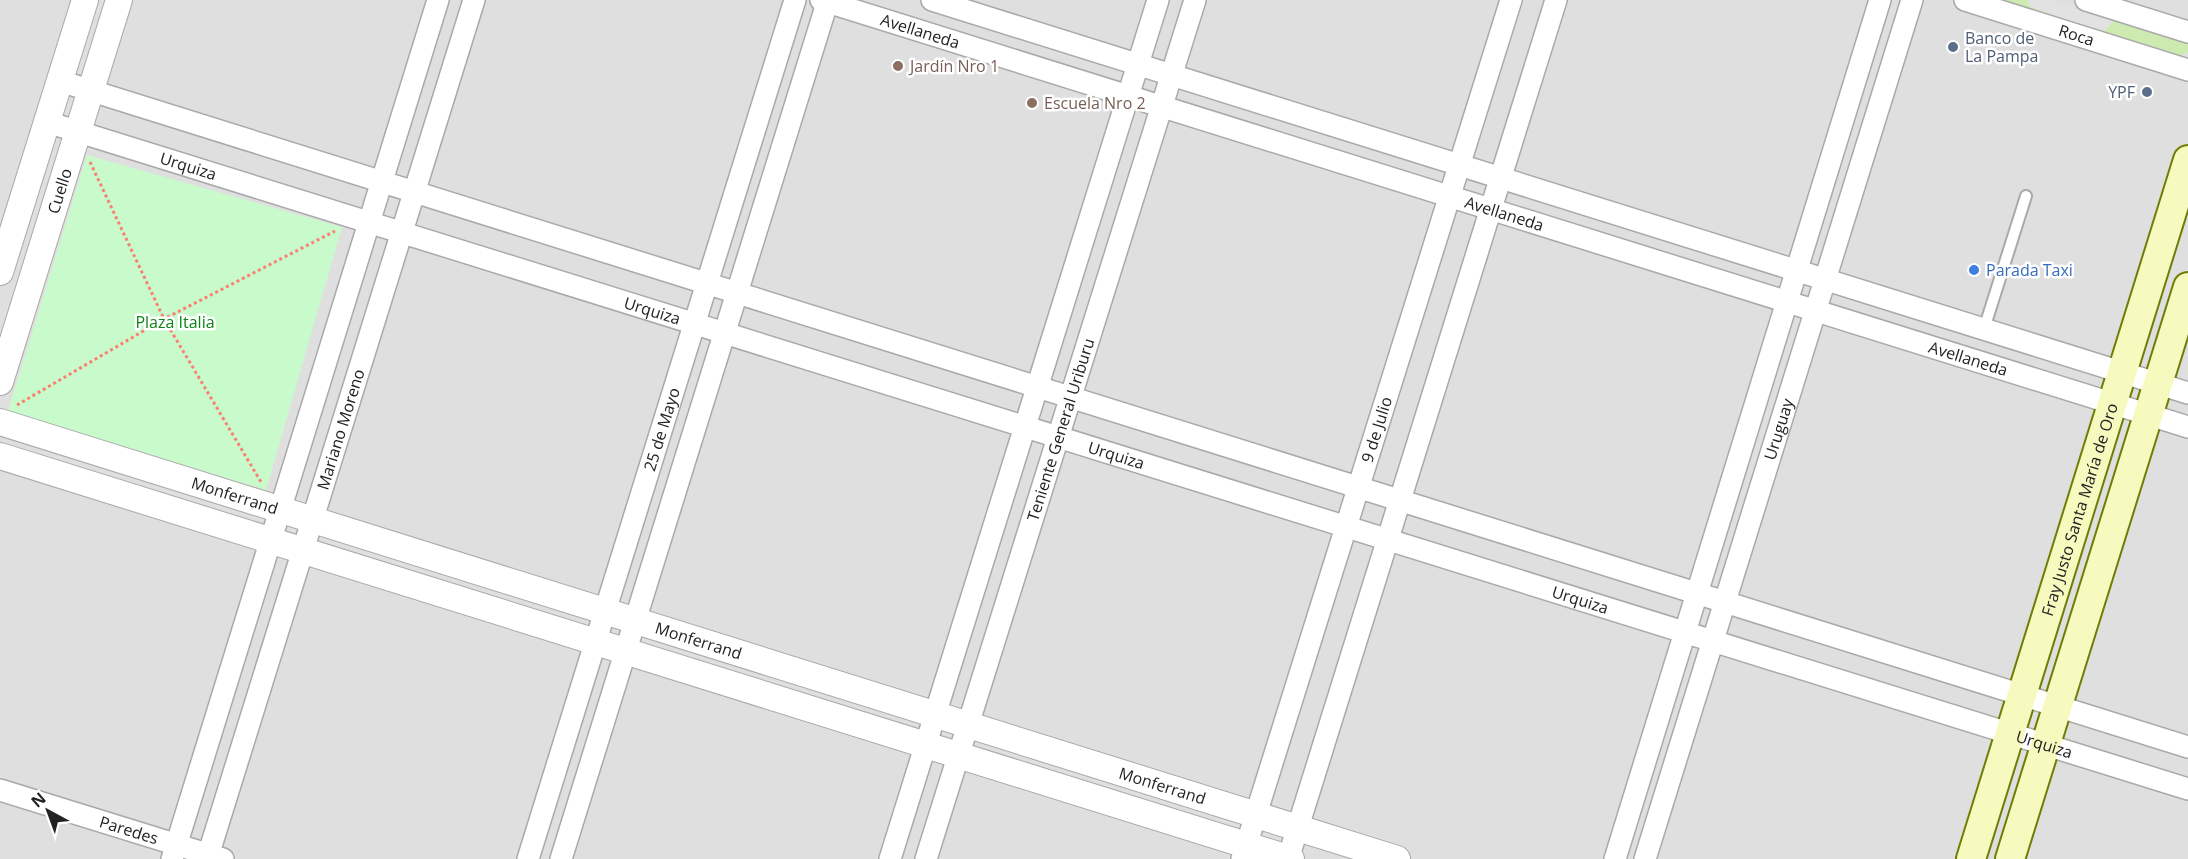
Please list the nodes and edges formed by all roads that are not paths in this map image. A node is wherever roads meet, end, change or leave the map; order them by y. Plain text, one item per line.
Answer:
1 (85, 0) edge
2 (119, 0) edge
3 (438, 0) edge
4 (474, 0) edge
5 (795, 0) edge
6 (932, 0) edge
7 (1158, 0) edge
8 (1195, 0) edge
9 (1511, 0) edge
10 (1556, 0) edge
11 (1880, 0) edge
12 (1912, 0) edge
13 (1965, 0) edge
14 (2086, 0) edge
15 (825, 1) edge
16 (2188, 32) edge
17 (1138, 65) junction
18 (2188, 70) edge
19 (1171, 75) junction
20 (60, 81) junction
21 (91, 91) junction
22 (1128, 96) junction
23 (1161, 106) junction
24 (47, 122) junction
25 (78, 132) junction
26 (2188, 160) edge
27 (1459, 165) junction
28 (1500, 178) junction
29 (381, 182) junction
30 (414, 192) junction
31 (1449, 196) junction
32 (2026, 196) dead end
33 (1490, 209) junction
34 (369, 222) junction
35 (402, 232) junction
36 (1796, 270) junction
37 (0, 272) edge
38 (1825, 280) junction
39 (707, 284) junction
40 (2188, 287) edge
41 (737, 293) junction
42 (1787, 302) junction
43 (1816, 311) junction
44 (695, 324) junction
45 (1984, 329) junction
46 (724, 333) junction
47 (2122, 372) junction
48 (0, 382) edge
49 (2158, 384) junction
50 (1037, 387) junction
51 (2188, 393) edge
52 (1071, 398) junction
53 (2112, 404) junction
54 (2148, 415) junction
55 (4, 416) edge
56 (1025, 427) junction
57 (2188, 427) edge
58 (1058, 437) junction
59 (0, 456) edge
60 (1358, 488) junction
61 (273, 500) junction
62 (1400, 501) junction
63 (312, 520) junction
64 (1346, 526) junction
65 (270, 540) junction
66 (1387, 540) junction
67 (303, 550) junction
68 (1697, 594) junction
69 (1725, 603) junction
70 (605, 611) junction
71 (635, 621) junction
72 (1685, 632) junction
73 (1713, 641) junction
74 (596, 642) junction
75 (626, 651) junction
76 (2022, 695) junction
77 (2057, 706) junction
78 (935, 714) junction
79 (968, 725) junction
80 (2010, 733) junction
81 (926, 745) junction
82 (2046, 745) junction
83 (2188, 747) edge
84 (959, 755) junction
85 (2188, 789) edge
86 (0, 790) edge
87 (1256, 815) junction
88 (1297, 828) junction
89 (174, 852) edge
90 (1244, 852) edge
91 (213, 858) edge
92 (528, 859) edge
93 (561, 859) edge
94 (890, 859) edge
95 (926, 859) edge
96 (1289, 859) edge
97 (1397, 859) edge
98 (1615, 859) edge
99 (1646, 859) edge
100 (1971, 859) edge
101 (2010, 859) edge

1 - 20 street, Cuello
2 - 21 street, Cuello
3 - 29 street, Mariano Moreno
4 - 30 street, Mariano Moreno
5 - 39 street, 25 de Mayo
6 - 17 street, Avellaneda
7 - 17 street
8 - 19 street, Teniente General Uriburu
9 - 27 street, 9 de Julio
10 - 28 street
11 - 36 street, Uruguay
12 - 38 street, Uruguay
13 - 18 street, Roca
14 - 16 street
15 - 22 street, Avellaneda
15 - 41 street, 25 de Mayo
17 - 19 street, Avellaneda
17 - 22 street
19 - 23 street, Teniente General Uriburu
19 - 27 street, Avellaneda
20 - 21 street
20 - 24 street, Cuello
21 - 25 street, Cuello
21 - 29 street
22 - 23 street, Avellaneda
22 - 50 street
23 - 31 street, Avellaneda
23 - 52 street, Teniente General Uriburu
24 - 25 street, Urquiza
24 - 37 street, Cuello
25 - 34 street, Urquiza
25 - 48 street, Cuello
26 - 47 main road, Fray Justo Santa María de Oro
27 - 28 street, Avellaneda
27 - 31 street, 9 de Julio
28 - 33 street
28 - 36 street, Avellaneda
29 - 30 street
29 - 34 street, Mariano Moreno
30 - 35 street, Mariano Moreno
30 - 39 street
31 - 33 street, Avellaneda
31 - 60 street, 9 de Julio
32 - 45 lane
33 - 42 street, Avellaneda
33 - 62 street
34 - 35 street, Urquiza
34 - 61 street, Mariano Moreno
35 - 44 street, Urquiza
35 - 63 street, Mariano Moreno
36 - 38 street, Avellaneda
36 - 42 street, Uruguay
38 - 43 street, Uruguay
38 - 45 street, Avellaneda
39 - 41 street
39 - 44 street, 25 de Mayo
40 - 49 main road
41 - 46 street, 25 de Mayo
41 - 50 street
42 - 43 street, Avellaneda
42 - 68 street, Uruguay
43 - 53 street, Avellaneda
43 - 69 street, Uruguay
44 - 46 street, Urquiza
44 - 70 street, 25 de Mayo
45 - 47 street, Avellaneda
46 - 56 street, Urquiza
46 - 71 street, 25 de Mayo
47 - 49 street, Avellaneda
47 - 53 main road, Fray Justo Santa María de Oro
49 - 51 street, Avellaneda
49 - 54 main road
50 - 52 street
50 - 56 street
52 - 58 street, Teniente General Uriburu
52 - 60 street
53 - 54 street, Avellaneda
53 - 76 main road, Fray Justo Santa María de Oro
54 - 57 street, Avellaneda
54 - 77 main road
55 - 61 street, Monferrand
56 - 58 street, Urquiza
56 - 78 street
58 - 64 street, Urquiza
58 - 79 street, Teniente General Uriburu
59 - 65 street, Monferrand
60 - 62 street
60 - 64 street, 9 de Julio
61 - 63 street, Monferrand
61 - 65 street, Mariano Moreno
62 - 66 street
62 - 68 street
63 - 67 street, Mariano Moreno
63 - 70 street, Monferrand
64 - 66 street, Urquiza
64 - 87 street, 9 de Julio
65 - 67 street, Monferrand
65 - 89 street, Mariano Moreno
66 - 72 street, Urquiza
66 - 88 street
67 - 74 street, Monferrand
67 - 91 street, Mariano Moreno
68 - 69 street
68 - 72 street, Uruguay
69 - 73 street, Uruguay
69 - 76 street
70 - 71 street, Monferrand
70 - 74 street, 25 de Mayo
71 - 75 street, 25 de Mayo
71 - 78 street, Monferrand
72 - 73 street, Urquiza
72 - 98 street, Uruguay
73 - 80 street, Urquiza
73 - 99 street, Uruguay
74 - 75 street, Monferrand
74 - 92 street, 25 de Mayo
75 - 81 street, Monferrand
75 - 93 street, 25 de Mayo
76 - 77 street
76 - 80 main road, Fray Justo Santa María de Oro
77 - 82 main road
77 - 83 street
78 - 79 street, Monferrand
78 - 81 street
79 - 84 street, Teniente General Uriburu
79 - 87 street, Monferrand
80 - 82 street, Urquiza
80 - 100 main road, Fray Justo Santa María de Oro
81 - 84 street, Monferrand
81 - 94 street
82 - 85 street, Urquiza
82 - 101 main road
84 - 90 street, Monferrand
84 - 95 street, Teniente General Uriburu
86 - 89 street, Paredes
87 - 88 street, Monferrand
87 - 90 street, 9 de Julio
88 - 96 street
88 - 97 street, Monferrand
89 - 91 street, Paredes
90 - 96 street, Monferrand

